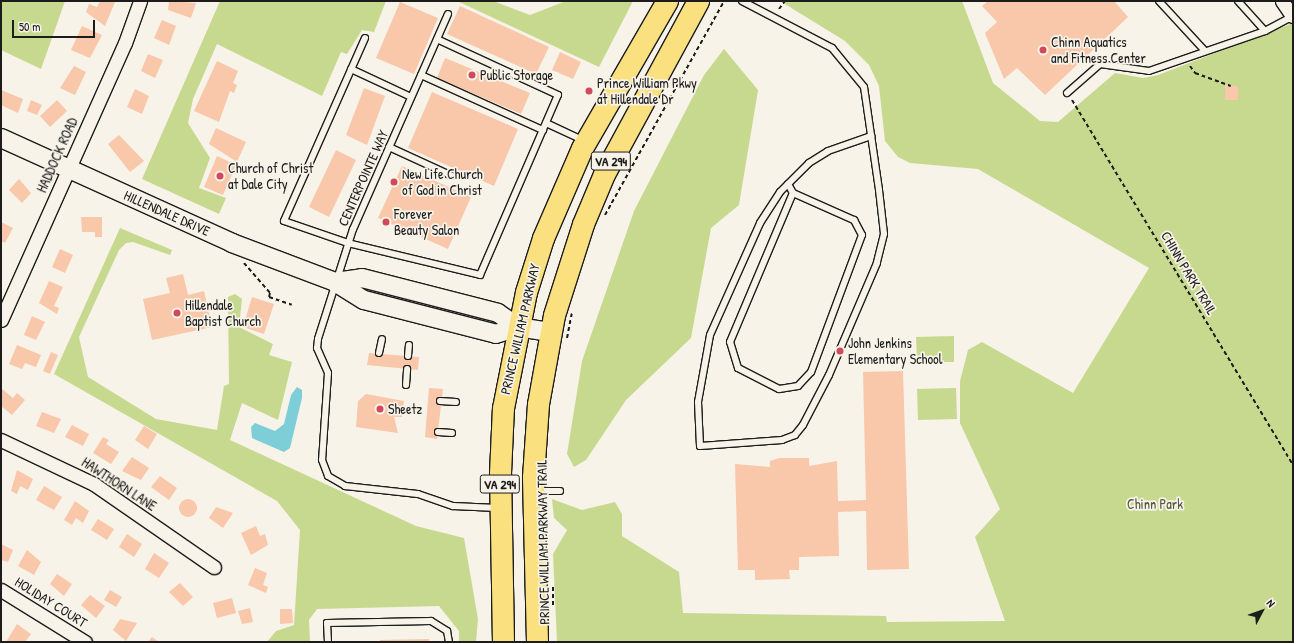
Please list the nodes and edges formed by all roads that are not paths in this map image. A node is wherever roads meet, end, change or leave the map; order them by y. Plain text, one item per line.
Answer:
1 (140, 1) edge
2 (667, 1) edge
3 (698, 1) edge
4 (742, 1) edge
5 (1159, 1) edge
6 (1238, 1) edge
7 (1282, 1) edge
8 (448, 14) dead end
9 (1293, 16) edge
10 (1265, 31) junction
11 (365, 38) dead end
12 (437, 39) junction
13 (1205, 52) junction
14 (351, 69) junction
15 (421, 75) junction
16 (1067, 93) road end
17 (411, 97) junction
18 (546, 122) junction
19 (543, 130) junction
20 (871, 136) junction
21 (1, 138) edge
22 (586, 142) junction
23 (389, 147) junction
24 (69, 169) junction
25 (452, 176) dead end
26 (788, 184) junction
27 (793, 193) junction
28 (348, 243) junction
29 (335, 282) junction
30 (1, 320) edge
31 (518, 326) junction
32 (558, 337) junction
33 (382, 339) dead end
34 (409, 345) dead end
35 (380, 353) dead end
36 (408, 356) dead end
37 (407, 369) dead end
38 (406, 385) dead end
39 (440, 401) dead end
40 (456, 402) dead end
41 (438, 432) dead end
42 (452, 434) dead end
43 (1, 440) edge
44 (533, 491) junction
45 (560, 491) dead end
46 (500, 508) junction
47 (214, 567) dead end
48 (1, 590) edge
49 (85, 642) edge
50 (328, 642) edge
51 (449, 642) edge
52 (503, 642) edge
53 (537, 642) edge

1 - 24 street, HADDOCK ROAD
2 - 22 highway, PRINCE WILLIAM PARKWAY / VA 294
3 - 32 highway, VA 294
4 - 20 lane
5 - 13 lane
6 - 10 lane
7 - 9 street
8 - 12 lane, CENTERPOINTE WAY
9 - 10 lane
10 - 13 lane
11 - 14 lane
12 - 15 lane, CENTERPOINTE WAY
12 - 18 lane
13 - 16 lane
14 - 17 lane
14 - 28 lane
15 - 17 lane, CENTERPOINTE WAY
15 - 19 lane
17 - 23 lane, CENTERPOINTE WAY
18 - 19 lane
18 - 22 lane
19 - 28 lane
20 - 26 lane
20 - 26 lane
21 - 24 main road, HILLENDALE DRIVE
22 - 31 highway, PRINCE WILLIAM PARKWAY / VA 294
23 - 25 lane
23 - 28 lane, CENTERPOINTE WAY
24 - 29 main road, HILLENDALE DRIVE
24 - 30 street, HADDOCK ROAD
26 - 27 lane
27 - 27 lane
28 - 29 lane, CENTERPOINTE WAY
29 - 31 main road, HILLENDALE DRIVE
29 - 46 lane, CENTERPOINTE WAY
31 - 32 main road, HILLENDALE DRIVE
31 - 46 highway, PRINCE WILLIAM PARKWAY / VA 294
32 - 44 highway, VA 294
33 - 35 lane
34 - 36 lane
37 - 38 lane
39 - 40 lane
41 - 42 lane
43 - 47 street, HAWTHORN LANE
44 - 45 lane
44 - 53 highway, VA 294
46 - 52 highway, PRINCE WILLIAM PARKWAY / VA 294
48 - 49 street, HOLIDAY COURT
50 - 51 lane

